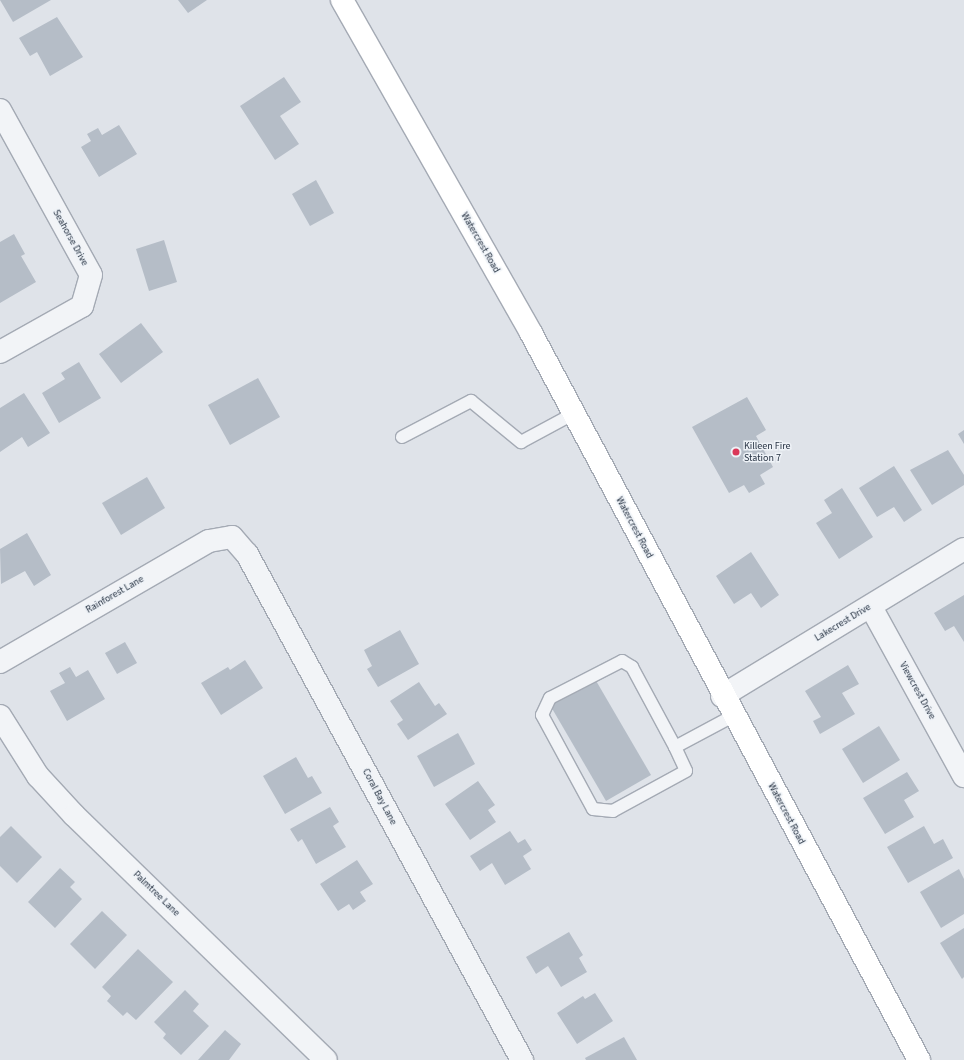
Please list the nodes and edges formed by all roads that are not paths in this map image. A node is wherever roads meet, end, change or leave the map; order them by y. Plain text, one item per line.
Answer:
1 (342, 0) edge
2 (0, 110) edge
3 (0, 352) edge
4 (573, 414) junction
5 (402, 437) dead end
6 (232, 537) joint
7 (964, 549) edge
8 (871, 606) junction
9 (0, 662) edge
10 (722, 696) junction
11 (0, 716) edge
12 (733, 716) junction
13 (675, 747) junction
14 (964, 776) edge
15 (326, 1060) edge
16 (522, 1060) edge
17 (919, 1060) edge

1 - 4 street, Watercrest Road
2 - 3 street, Seahorse Drive
4 - 5 lane
4 - 10 street, Watercrest Road
6 - 9 street, Rainforest Lane
6 - 16 street, Coral Bay Lane
7 - 8 street, Lakecrest Drive
8 - 10 street, Lakecrest Drive
8 - 14 street, Viewcrest Drive
10 - 12 street, Watercrest Road
11 - 15 street, Palmtree Lane
12 - 13 lane
12 - 17 street, Watercrest Road
13 - 13 lane

